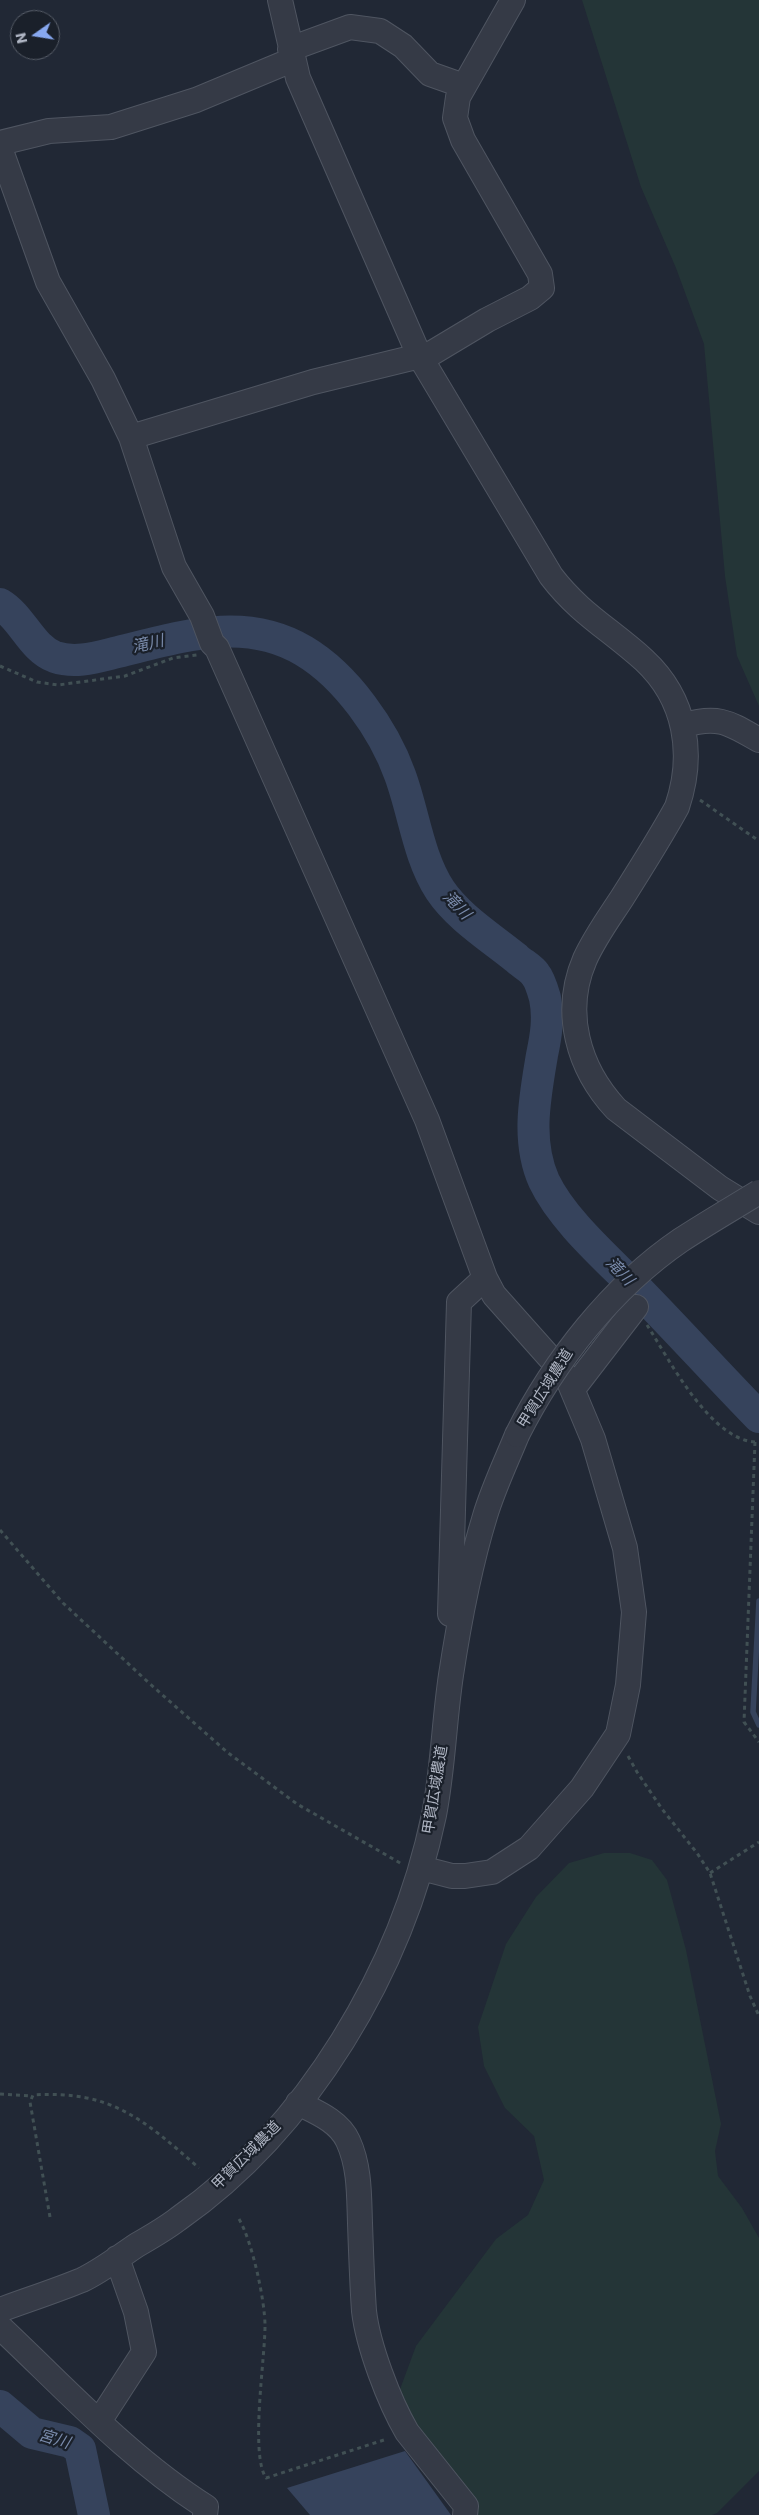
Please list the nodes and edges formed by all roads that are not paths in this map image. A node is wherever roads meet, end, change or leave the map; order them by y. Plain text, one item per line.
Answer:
1 (280, 0) edge
2 (513, 0) edge
3 (291, 54) junction
4 (464, 86) junction
5 (0, 143) edge
6 (0, 148) edge
7 (419, 355) junction
8 (131, 437) junction
9 (684, 725) junction
10 (759, 740) edge
11 (759, 1192) edge
12 (759, 1212) edge
13 (485, 1278) junction
14 (636, 1307) road end
15 (573, 1389) junction
16 (450, 1678) junction
17 (420, 1872) junction
18 (298, 2102) junction
19 (117, 2258) junction
20 (0, 2310) edge
21 (0, 2327) edge
22 (100, 2420) junction
23 (211, 2512) edge
24 (465, 2515) edge

1 - 3 street
2 - 4 street
3 - 4 street
3 - 5 street
3 - 7 street
4 - 7 street
6 - 8 street
7 - 8 street
7 - 9 street
8 - 13 street
9 - 10 street
9 - 12 street
11 - 16 street, 甲賀広域農道, bridge
13 - 15 street
13 - 16 street
14 - 15 street
15 - 17 street
16 - 17 street, 甲賀広域農道
17 - 18 street, 甲賀広域農道
18 - 19 street, 甲賀広域農道
18 - 24 street
19 - 20 street, 甲賀広域農道
19 - 22 street
21 - 22 street
22 - 23 street

